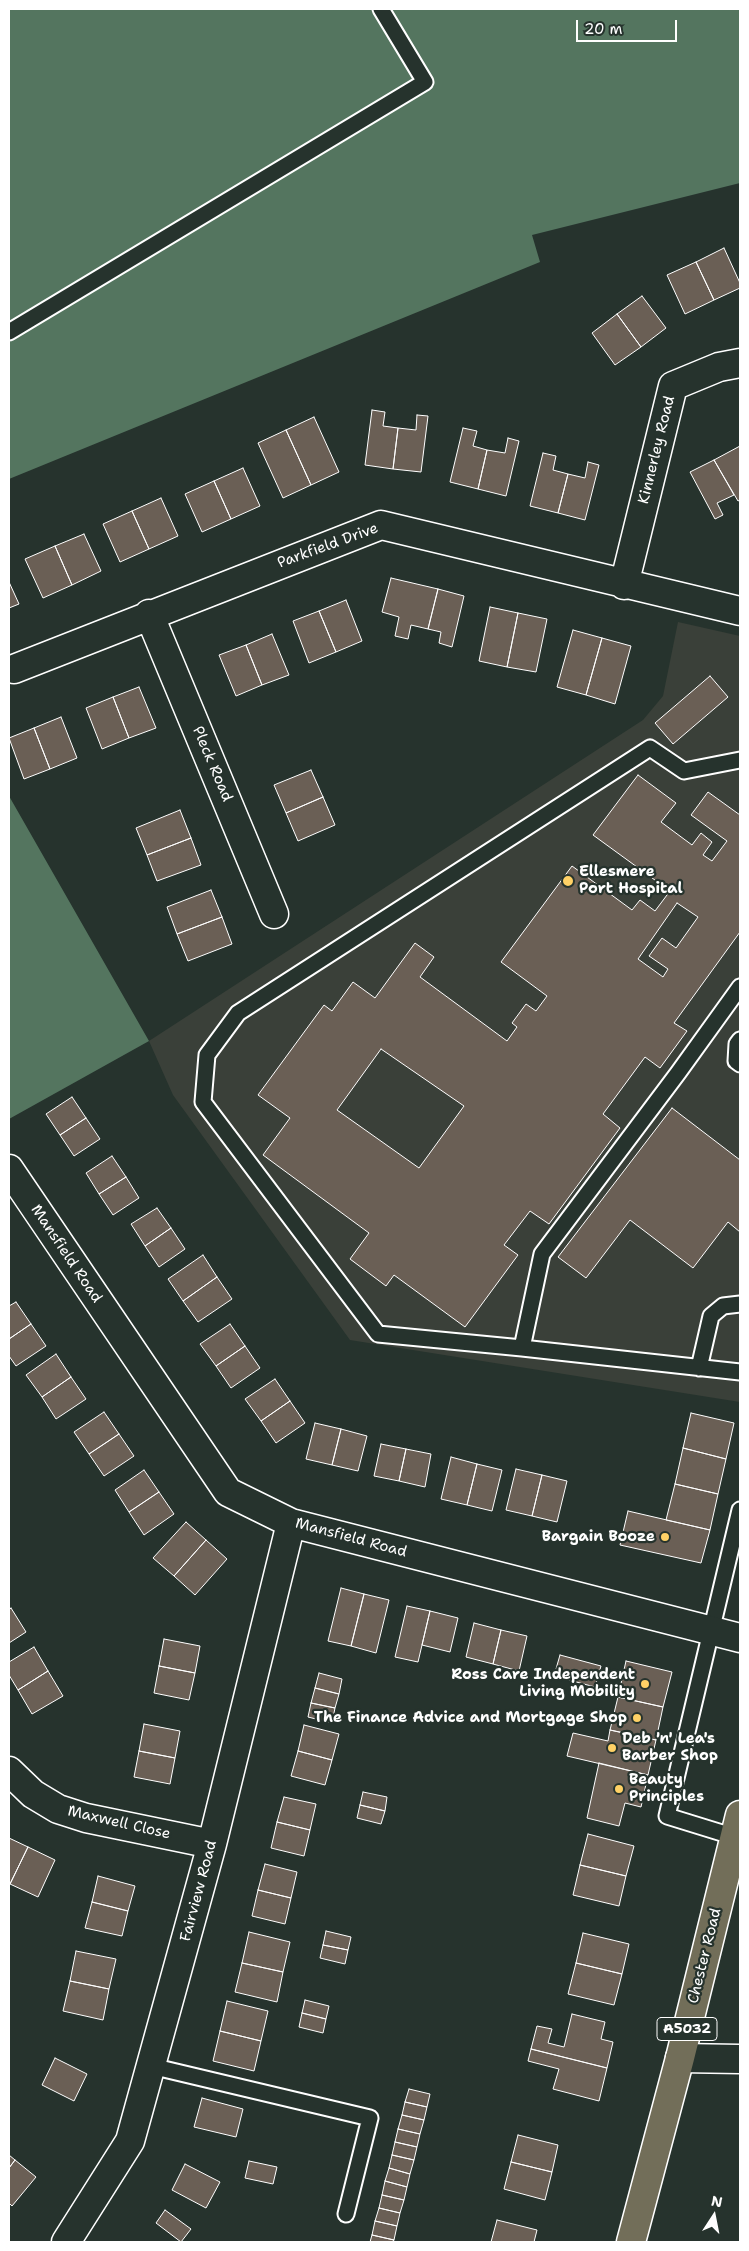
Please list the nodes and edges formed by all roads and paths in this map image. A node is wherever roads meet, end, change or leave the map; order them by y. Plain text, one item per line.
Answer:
1 (381, 9) edge
2 (9, 332) edge
3 (740, 363) edge
4 (624, 585) junction
5 (740, 612) edge
6 (150, 614) junction
7 (14, 669) dead end
8 (740, 760) edge
9 (274, 914) dead end
10 (740, 987) edge
11 (740, 1040) edge
12 (740, 1064) edge
13 (9, 1169) edge
14 (740, 1304) edge
15 (522, 1348) junction
16 (699, 1368) junction
17 (740, 1372) edge
18 (740, 1510) edge
19 (291, 1523) junction
20 (712, 1630) junction
21 (740, 1638) edge
22 (9, 1771) edge
23 (737, 1826) edge
24 (212, 1844) junction
25 (680, 2058) junction
26 (740, 2059) edge
27 (151, 2066) junction
28 (346, 2214) dead end
29 (66, 2242) edge
30 (632, 2242) edge

1 - 2 lane
3 - 4 street, Kinnerley Road
4 - 5 street, Parkfield Drive
4 - 6 street, Parkfield Drive
6 - 7 street, Parkfield Drive
6 - 9 street, Pleck Road
8 - 15 lane
10 - 15 lane
11 - 12 lane
13 - 19 street, Mansfield Road
14 - 16 lane
15 - 16 lane
16 - 17 lane
18 - 20 lane
19 - 20 street, Mansfield Road
19 - 24 street, Fairview Road
20 - 21 street, Mansfield Road
20 - 23 lane
22 - 24 street, Maxwell Close
23 - 25 main road, Chester Road / A5032
24 - 27 street, Fairview Road
25 - 26 street
25 - 30 main road, Chester Road / A5032
27 - 28 lane
27 - 29 street, Fairview Road

